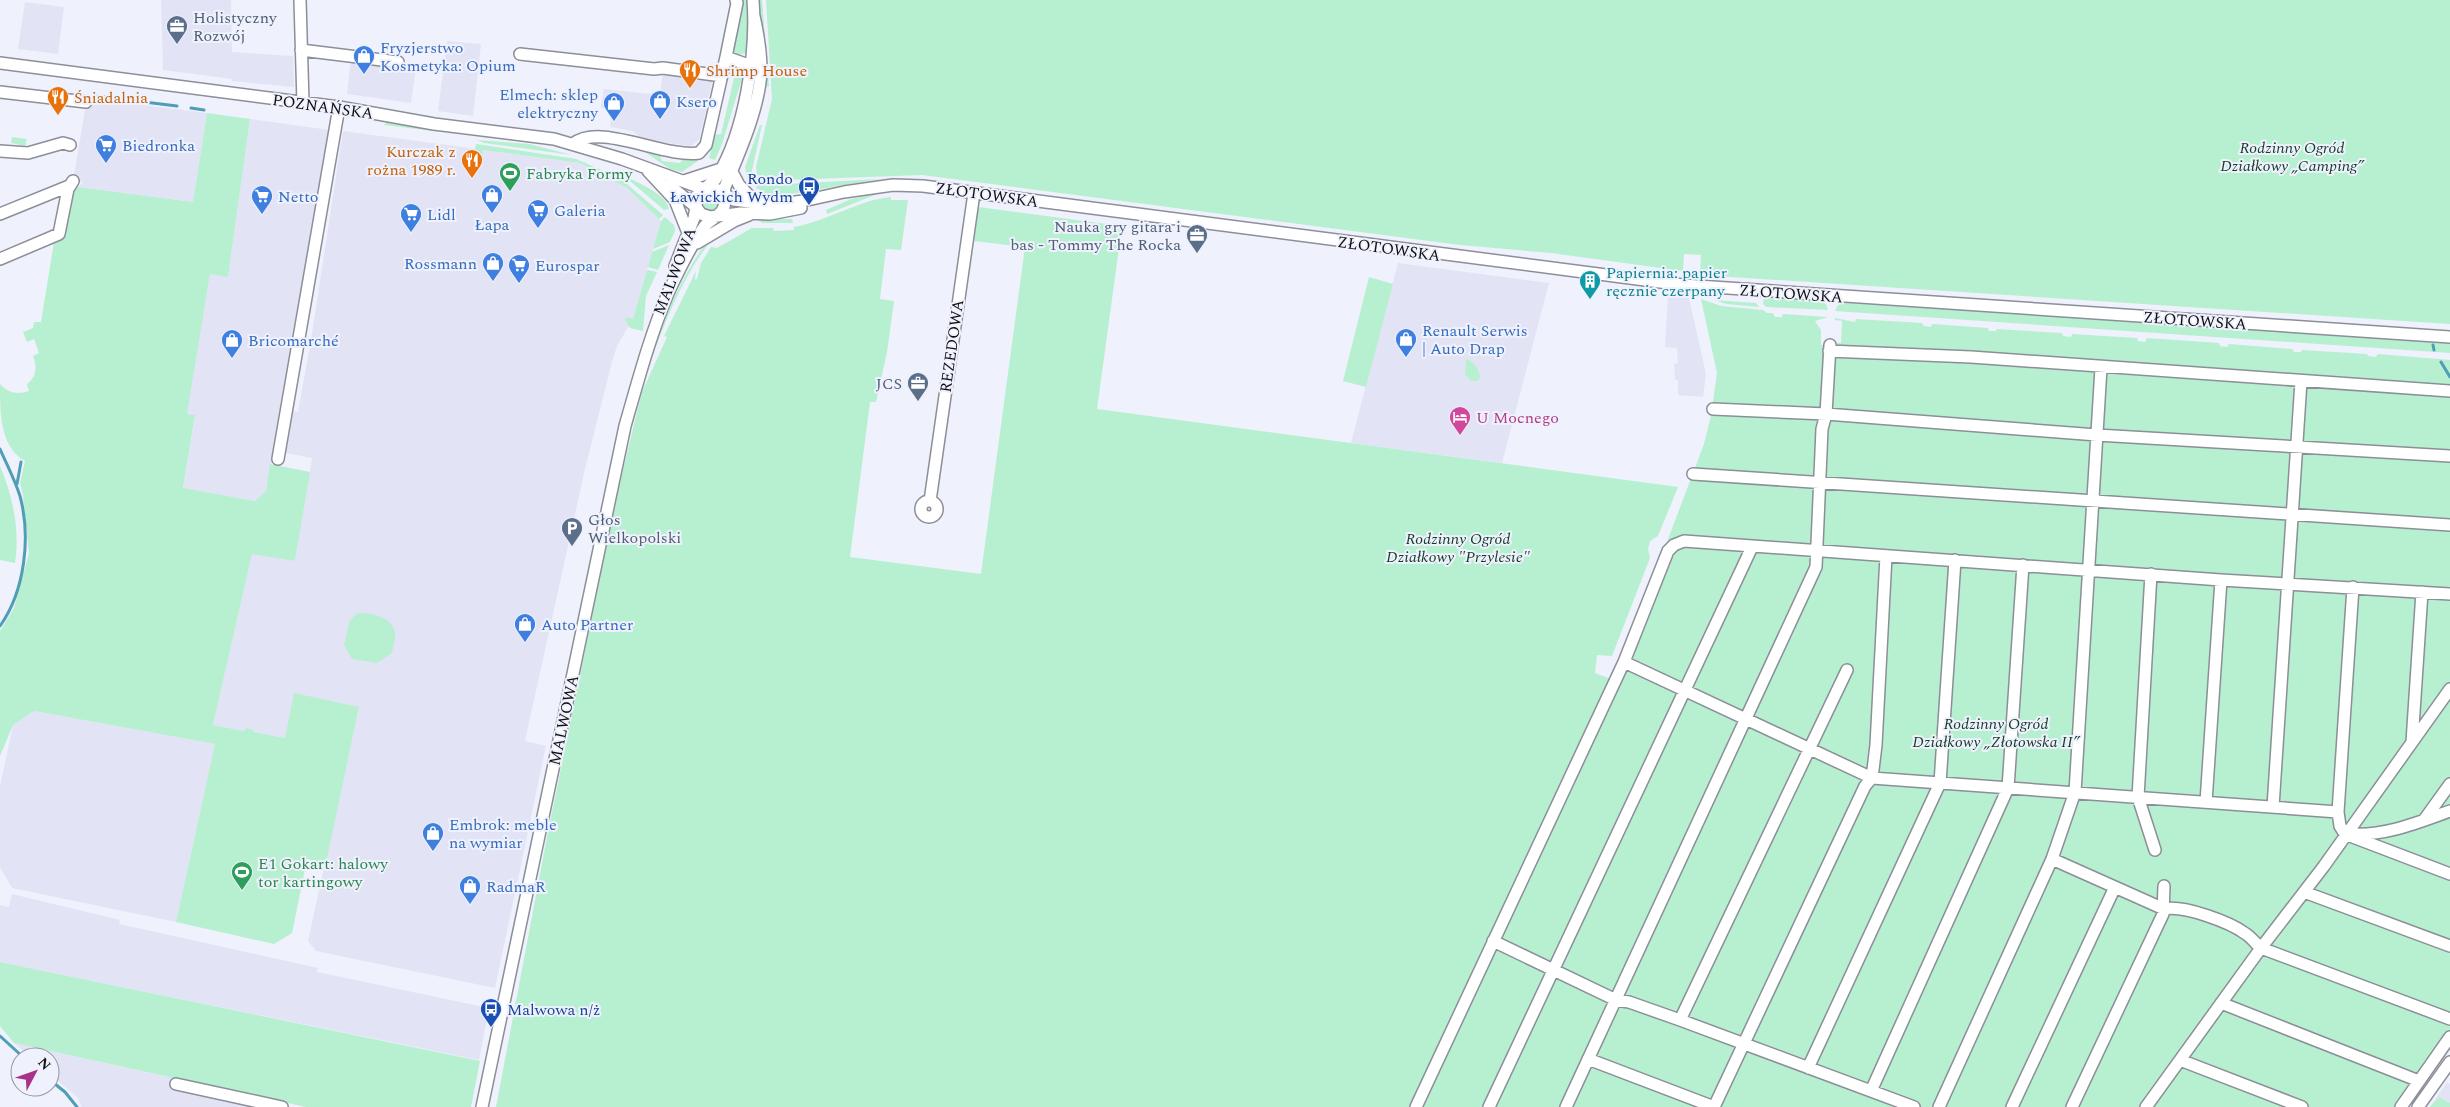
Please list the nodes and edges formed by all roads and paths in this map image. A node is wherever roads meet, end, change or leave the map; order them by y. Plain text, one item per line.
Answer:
1 (300, 0) edge
2 (736, 0) edge
3 (753, 0) edge
4 (301, 50) junction
5 (520, 54) dead end
6 (726, 56) junction
7 (398, 62) dead end
8 (0, 63) edge
9 (756, 67) junction
10 (722, 76) junction
11 (0, 92) edge
12 (86, 102) dead end
13 (302, 103) junction
14 (339, 108) junction
15 (70, 144) dead end
16 (573, 144) junction
17 (0, 151) edge
18 (645, 169) junction
19 (726, 169) junction
20 (688, 182) junction
21 (704, 189) junction
22 (974, 192) junction
23 (723, 194) junction
24 (696, 207) junction
25 (755, 209) junction
26 (0, 214) edge
27 (716, 216) junction
28 (688, 233) junction
29 (694, 245) junction
30 (0, 259) edge
31 (652, 336) junction
32 (2450, 337) edge
33 (2101, 368) junction
34 (2300, 381) junction
35 (2450, 391) edge
36 (1712, 409) dead end
37 (1826, 414) junction
38 (2097, 435) junction
39 (2296, 446) junction
40 (2450, 456) edge
41 (278, 459) dead end
42 (1693, 474) dead end
43 (1820, 483) junction
44 (930, 501) dead end
45 (2093, 501) junction
46 (2292, 514) junction
47 (2450, 525) edge
48 (1752, 547) junction
49 (1816, 551) junction
50 (1886, 556) junction
51 (1955, 560) junction
52 (2023, 565) junction
53 (2089, 569) junction
54 (2152, 574) junction
55 (2221, 580) junction
56 (2288, 583) junction
57 (2353, 587) junction
58 (2422, 592) junction
59 (2450, 594) edge
60 (1624, 662) junction
61 (1847, 670) dead end
62 (2450, 689) edge
63 (1684, 692) junction
64 (1746, 721) junction
65 (2412, 742) junction
66 (1807, 750) junction
67 (1872, 778) junction
68 (1940, 783) junction
69 (2450, 784) edge
70 (2008, 788) junction
71 (2075, 792) junction
72 (2138, 797) junction
73 (2206, 802) junction
74 (2273, 807) junction
75 (2450, 811) edge
76 (2338, 812) junction
77 (2424, 820) junction
78 (2345, 834) junction
79 (2155, 850) dead end
80 (2052, 859) junction
81 (2450, 874) edge
82 (2164, 886) dead end
83 (2115, 887) junction
84 (2304, 892) junction
85 (2164, 909) junction
86 (1493, 941) junction
87 (2450, 946) edge
88 (2261, 948) junction
89 (1554, 970) junction
90 (1616, 1000) junction
91 (2221, 1003) junction
92 (1680, 1020) junction
93 (2450, 1020) edge
94 (2450, 1037) edge
95 (1744, 1045) junction
96 (1588, 1059) junction
97 (2180, 1060) junction
98 (2450, 1062) edge
99 (1808, 1068) junction
100 (2419, 1080) junction
101 (176, 1084) dead end
102 (1871, 1091) junction
103 (282, 1107) edge
104 (482, 1107) edge
105 (1416, 1107) edge
106 (1489, 1107) edge
107 (1566, 1107) edge
108 (1914, 1107) edge
109 (1939, 1107) edge
110 (2012, 1107) edge
111 (2072, 1107) edge
112 (2146, 1107) edge
113 (2302, 1107) edge
114 (2400, 1107) edge
115 (2418, 1107) edge

1 - 4 street
2 - 6 street
3 - 9 street
4 - 7 street
4 - 13 street
5 - 10 street
6 - 9 street
6 - 10 street
8 - 13 street, POZNAŃSKA
9 - 19 street
10 - 16 street
11 - 12 street
13 - 14 street, POZNAŃSKA
14 - 16 street, POZNAŃSKA
14 - 41 street
15 - 17 street
16 - 18 street, POZNAŃSKA
18 - 20 street, POZNAŃSKA
18 - 24 street
18 - 28 street
19 - 20 street
19 - 21 street
19 - 23 street
19 - 25 street
20 - 21 street, POZNAŃSKA
21 - 23 street
21 - 24 street
22 - 25 street, ZŁOTOWSKA
22 - 32 street, ZŁOTOWSKA
22 - 44 street, REZEDOWA
23 - 25 street, ZŁOTOWSKA
23 - 27 street
24 - 27 street
24 - 28 street, MALWOWA
25 - 27 street, ZŁOTOWSKA
25 - 29 street, MALWOWA
26 - 30 street
27 - 29 street, MALWOWA
28 - 31 street, MALWOWA
29 - 31 street, MALWOWA
31 - 104 street, MALWOWA
33 - 34 street
33 - 37 street
33 - 38 street
34 - 35 street
34 - 39 street
36 - 37 street
37 - 38 street
37 - 43 street
38 - 39 street
38 - 45 street
39 - 40 street
39 - 46 street
42 - 43 street
43 - 45 street
43 - 49 street
45 - 46 street
45 - 53 street
46 - 47 street
46 - 56 street
48 - 49 street
48 - 60 street
48 - 63 street
49 - 50 street
49 - 64 street
50 - 51 street
50 - 67 street
51 - 52 street
51 - 68 street
52 - 53 street
52 - 70 street
53 - 54 street
53 - 71 street
54 - 55 street
54 - 72 street
55 - 56 street
55 - 73 street
56 - 57 street
56 - 74 street
57 - 58 street
57 - 76 street
58 - 59 street
58 - 65 street
60 - 63 street
60 - 86 street
61 - 66 street
62 - 65 street
63 - 64 street
63 - 89 street
64 - 66 street
64 - 90 street
65 - 78 street
66 - 67 street
66 - 92 street
67 - 68 street
67 - 95 street
68 - 70 street
68 - 99 street
69 - 77 street
70 - 71 street
70 - 102 street
71 - 72 street
71 - 80 street
72 - 73 street
72 - 79 street
73 - 74 street
74 - 76 street
75 - 77 street
76 - 78 street
77 - 78 street
78 - 81 street
78 - 84 street
80 - 83 street
80 - 109 street
82 - 85 street
83 - 85 street
83 - 110 street
84 - 87 street
84 - 88 street
85 - 88 street
85 - 111 street
86 - 89 street
86 - 105 street
88 - 91 street
88 - 93 street
89 - 90 street
89 - 106 street
90 - 92 street
90 - 96 street
91 - 97 street
91 - 100 street
92 - 95 street
94 - 100 street
95 - 96 street
95 - 99 street
96 - 107 street
97 - 112 street
97 - 113 street
98 - 115 street
99 - 102 street
100 - 114 street
101 - 103 street
102 - 108 street

